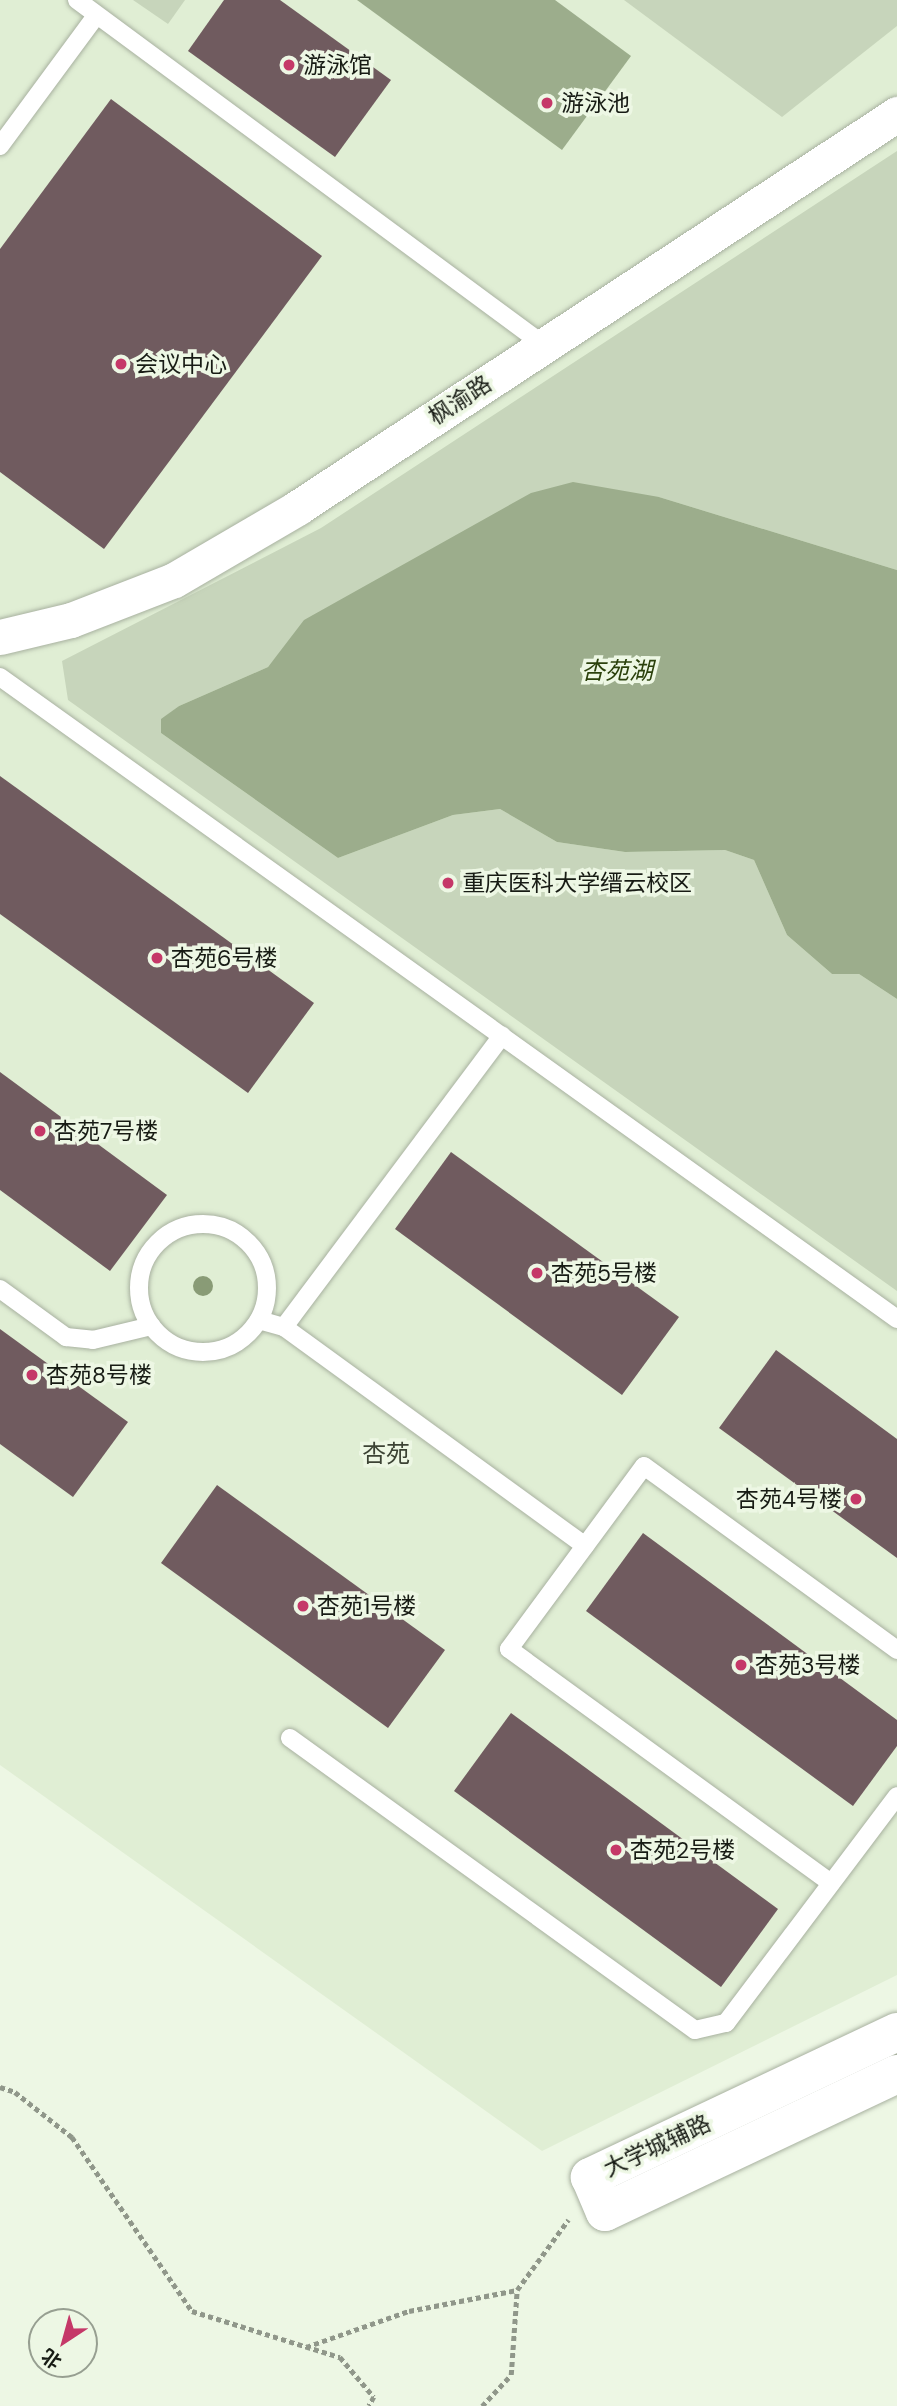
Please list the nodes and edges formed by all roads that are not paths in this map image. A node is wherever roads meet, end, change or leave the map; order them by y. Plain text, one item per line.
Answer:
1 (77, 0) edge
2 (96, 16) junction
3 (897, 114) edge
4 (0, 146) edge
5 (544, 345) junction
6 (0, 637) edge
7 (0, 677) edge
8 (502, 1036) junction
9 (0, 1289) edge
10 (897, 1319) edge
11 (259, 1320) junction
12 (151, 1326) junction
13 (284, 1327) junction
14 (585, 1546) junction
15 (897, 1650) edge
16 (290, 1738) dead end
17 (897, 1796) edge
18 (831, 1883) junction
19 (897, 2032) edge
20 (897, 2074) edge

1 - 2 lane
2 - 4 lane
2 - 5 lane
3 - 5 street, 枫渝路
5 - 6 street, 枫渝路
7 - 8 lane
8 - 10 lane
8 - 13 lane
9 - 12 lane
11 - 12 lane
11 - 12 lane
11 - 13 lane
13 - 14 lane
14 - 15 lane
14 - 18 lane
16 - 18 lane
17 - 18 lane
19 - 20 street, 大学城辅路

